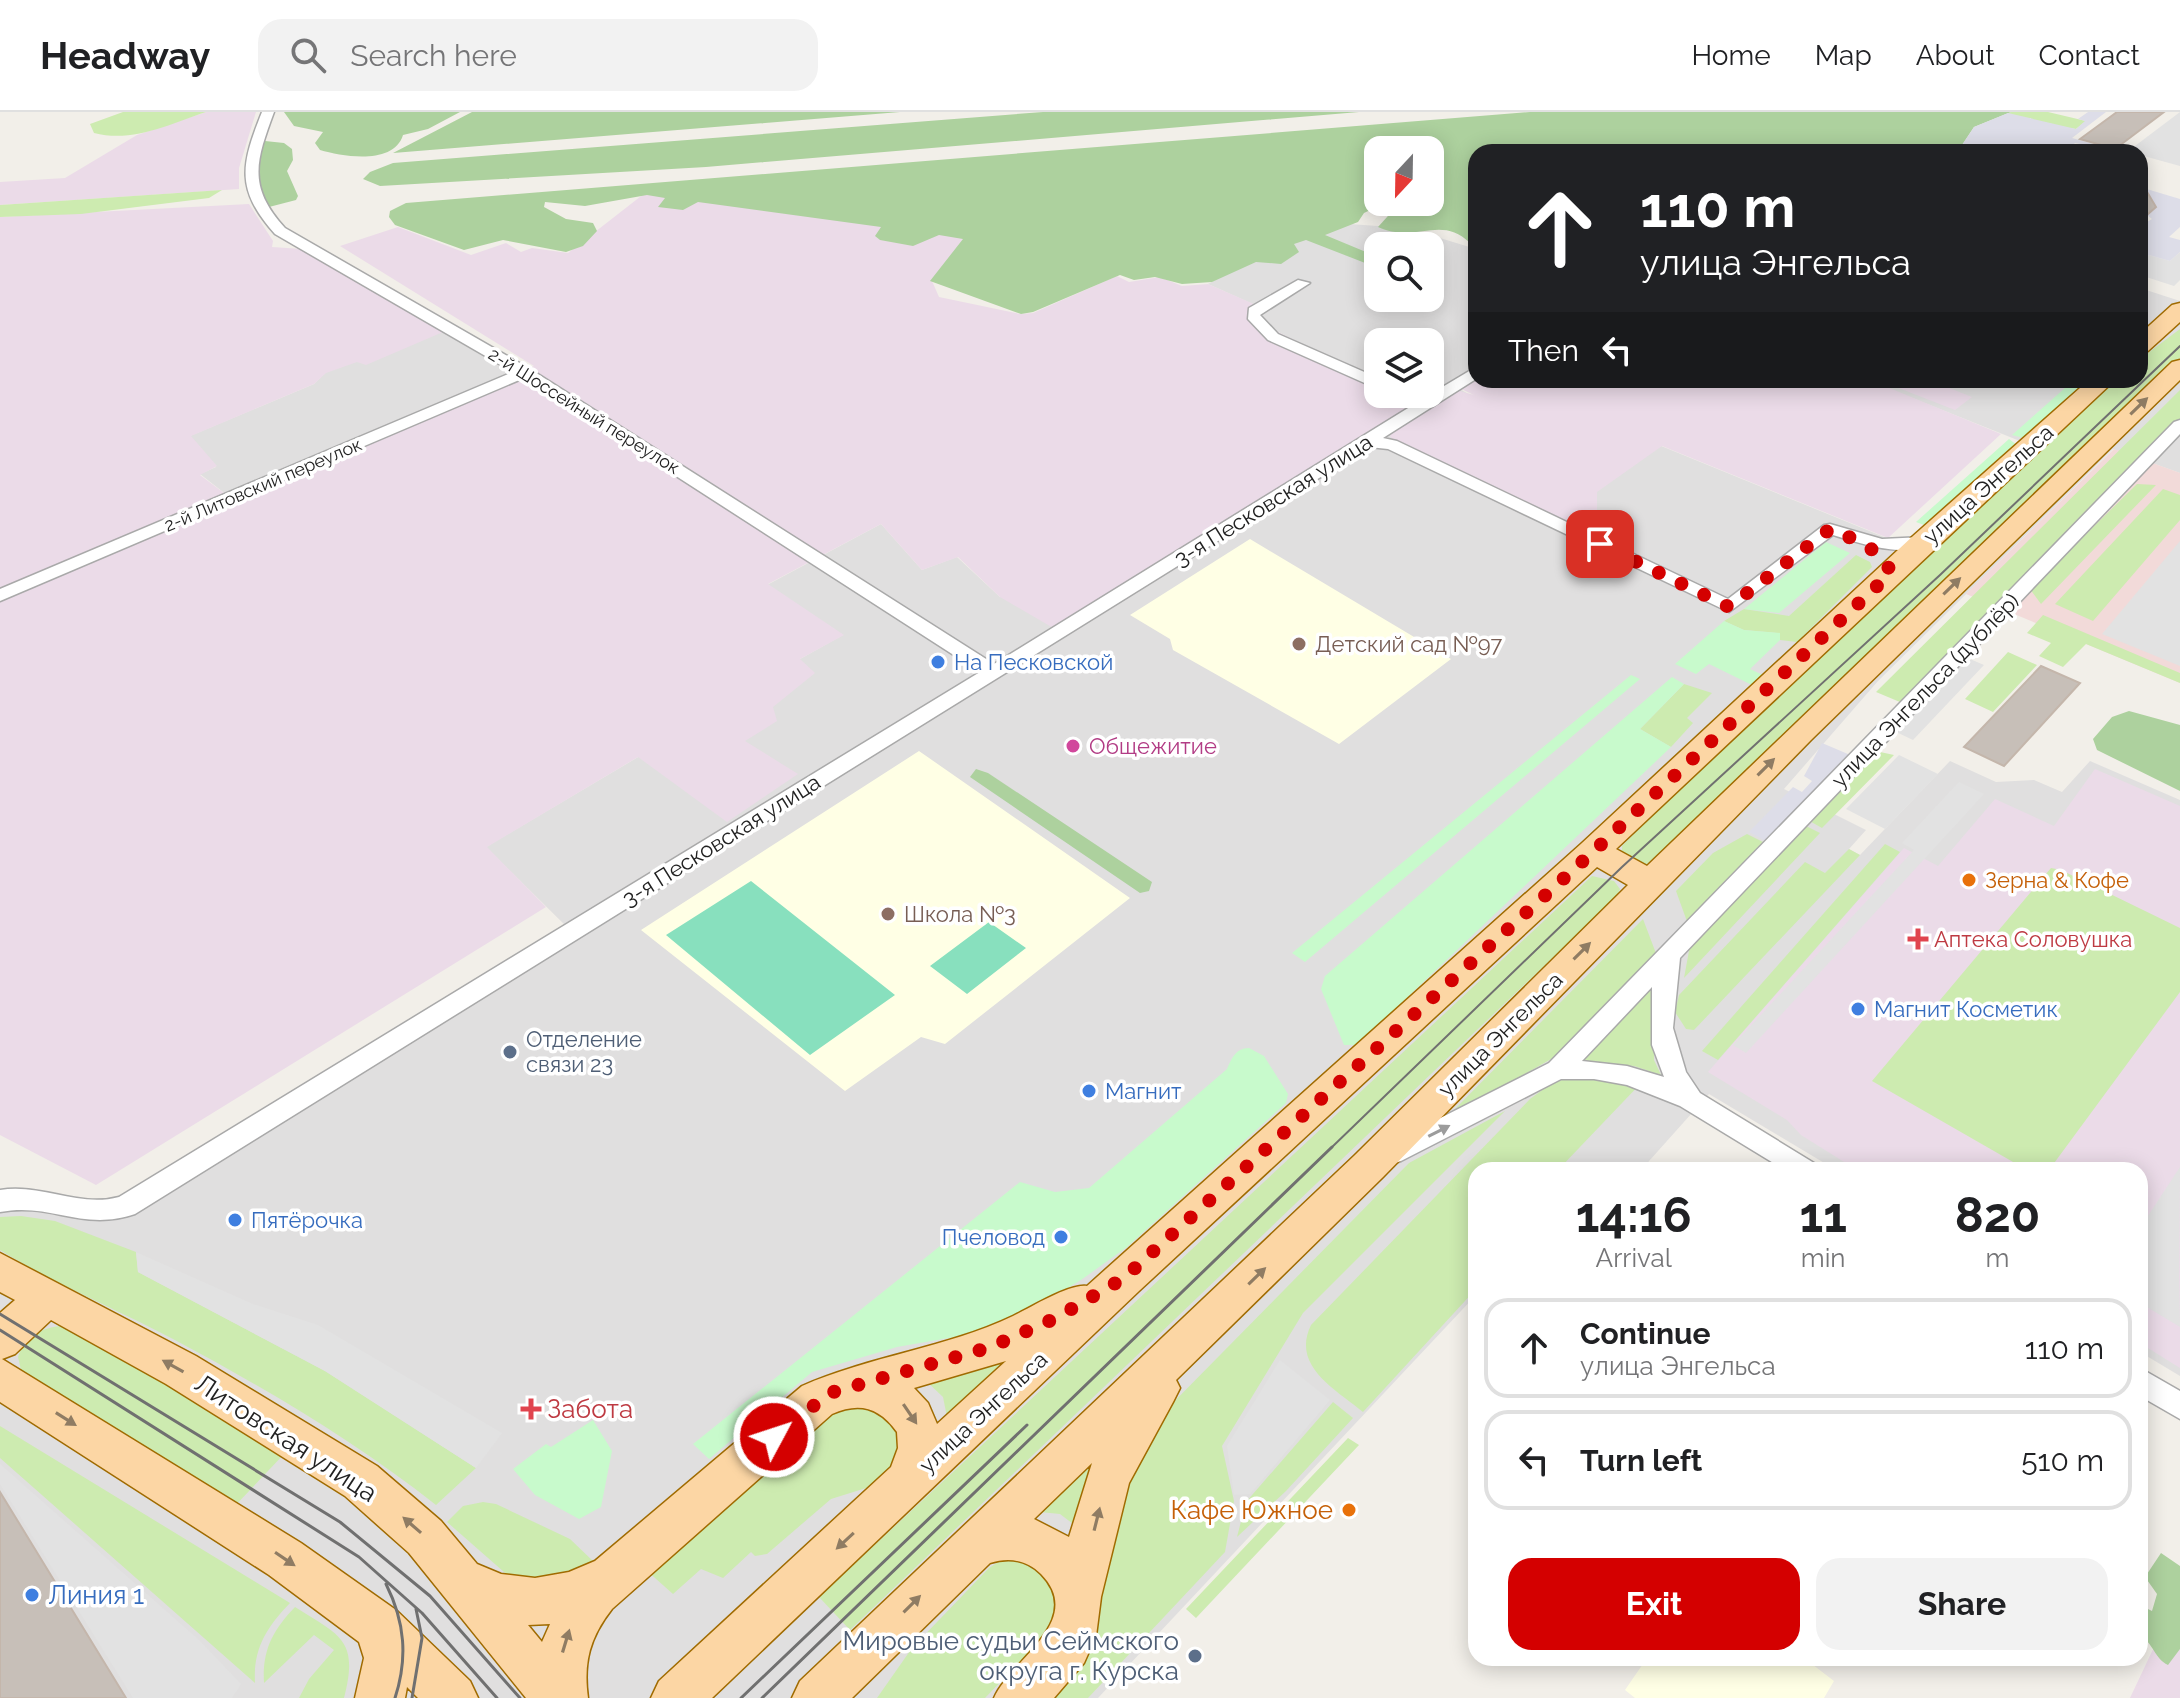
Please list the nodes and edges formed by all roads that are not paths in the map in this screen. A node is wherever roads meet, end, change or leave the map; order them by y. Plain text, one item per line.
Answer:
1 (268, 112) edge
2 (1303, 283) dead end
3 (2180, 310) edge
4 (2148, 339) edge
5 (2180, 367) edge
6 (525, 372) junction
7 (1468, 377) edge
8 (1364, 378) edge
9 (2094, 388) edge
10 (1444, 393) edge
11 (1421, 408) edge
12 (2180, 425) edge
13 (1366, 442) junction
14 (1830, 529) junction
15 (1923, 542) junction
16 (1891, 573) junction
17 (0, 596) edge
18 (993, 672) junction
19 (1594, 851) junction
20 (1650, 883) junction
21 (1670, 955) junction
22 (1558, 1070) junction
23 (1694, 1101) junction
24 (1792, 1162) edge
25 (1369, 1166) junction
26 (0, 1201) edge
27 (0, 1271) edge
28 (1124, 1278) junction
29 (47, 1296) junction
30 (1201, 1330) junction
31 (0, 1341) edge
32 (0, 1378) edge
33 (2148, 1386) edge
34 (842, 1389) junction
35 (2180, 1406) edge
36 (902, 1488) junction
37 (966, 1552) junction
38 (608, 1580) junction
39 (465, 1582) junction
40 (1078, 1595) junction
41 (379, 1627) junction
42 (380, 1698) edge
43 (453, 1698) edge
44 (557, 1698) edge
45 (563, 1698) edge
46 (676, 1698) edge
47 (817, 1698) edge
48 (1019, 1698) edge

1 - 6 street, 2-й Шоссейный переулок
2 - 8 street
3 - 4 main road
20 -> 5 main road, улица Энгельса
6 - 17 street, 2-й Литовский переулок
6 - 18 street, 2-й Шоссейный переулок
7 - 10 street, 3-я Песковская улица
9 - 15 main road, улица Энгельса
11 - 13 street, 3-я Песковская улица
12 - 21 street, улица Энгельса (дублёр)
13 - 14 street
13 - 18 street, 3-я Песковская улица
14 - 15 street
14 - 16 street
15 - 16 main road, улица Энгельса
16 - 19 main road, улица Энгельса
18 - 26 street, 3-я Песковская улица
19 - 20 main road
19 - 28 main road, улица Энгельса
25 -> 20 main road, улица Энгельса
21 - 22 street, улица Энгельса (дублёр)
21 - 23 street
22 - 23 street
25 -> 22 street
23 - 24 street
30 -> 25 main road, улица Энгельса
27 - 29 main road, Литовская улица
28 - 34 main road
28 - 36 main road, улица Энгельса
29 - 31 main road
39 -> 29 main road, Литовская улица
30 - 37 main road, улица Энгельса
40 -> 30 main road
32 -> 41 main road
33 - 35 street
34 -> 36 main road
34 - 38 main road
36 -> 46 main road, улица Энгельса
37 - 40 main road
47 -> 37 main road, улица Энгельса
38 - 39 main road
45 -> 38 main road
39 - 44 main road, Литовская улица
40 - 48 main road
41 - 42 main road
41 - 43 main road

